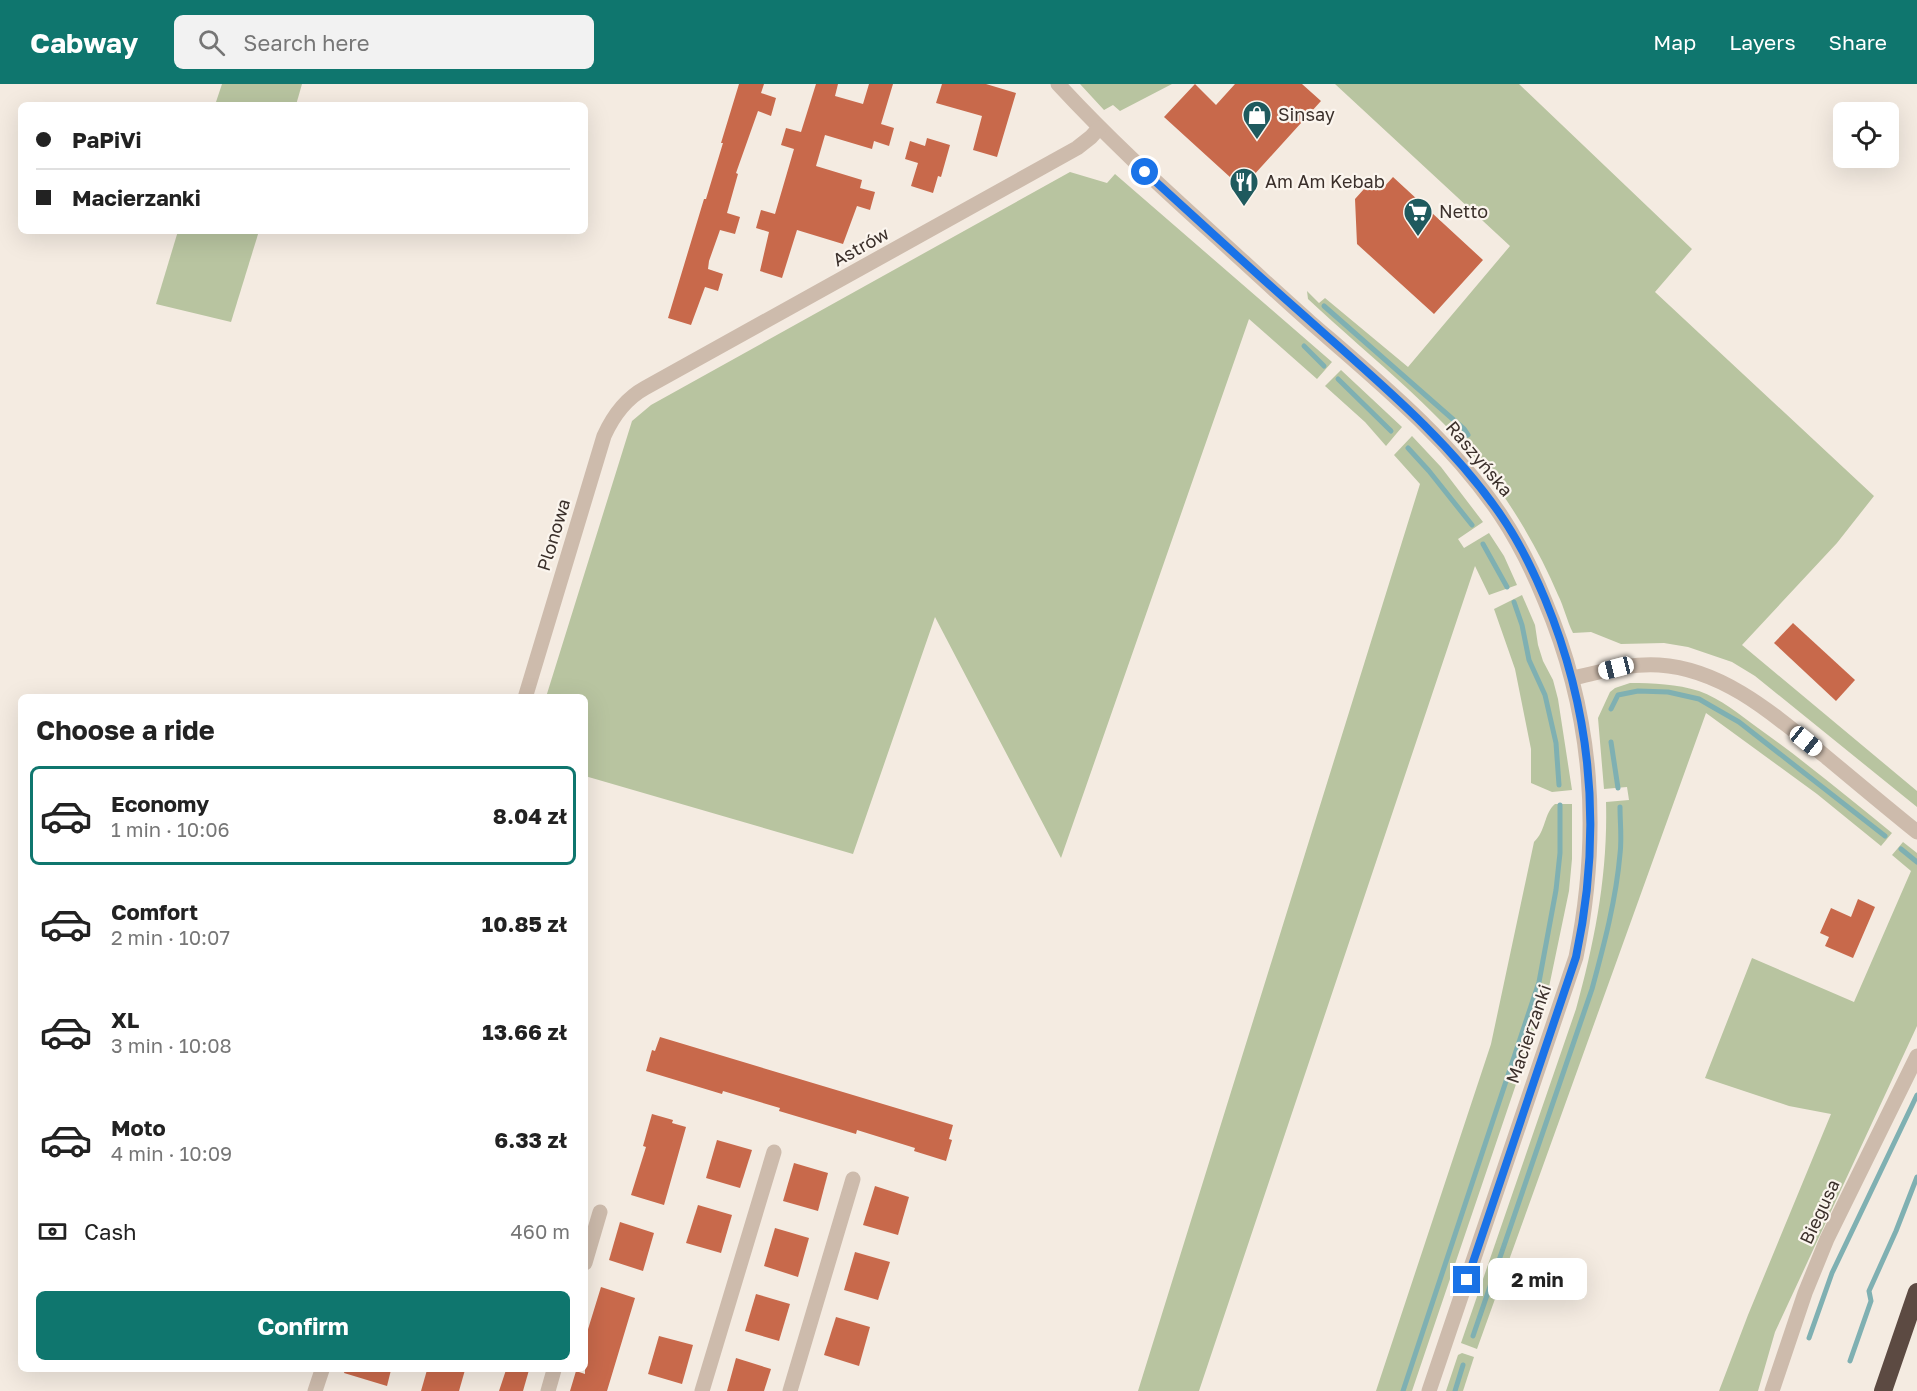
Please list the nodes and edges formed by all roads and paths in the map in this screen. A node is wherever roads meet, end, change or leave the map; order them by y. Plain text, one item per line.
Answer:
1 (1058, 84) edge
2 (1099, 128) junction
3 (637, 392) joint
4 (1573, 678) junction
5 (526, 694) edge
6 (1917, 832) edge
7 (1917, 1056) edge
8 (774, 1152) dead end
9 (853, 1179) dead end
10 (600, 1212) dead end
11 (588, 1253) edge
12 (1917, 1292) edge
13 (321, 1372) edge
14 (553, 1372) edge
15 (315, 1391) edge
16 (548, 1391) edge
17 (702, 1391) edge
18 (790, 1391) edge
19 (1429, 1391) edge
20 (1772, 1391) edge
21 (1883, 1391) edge

1 - 2 street, Raszyńska
2 - 3 street, Astrów
2 - 4 street, Raszyńska
3 - 5 street, Plonowa
4 - 6 street
4 - 19 street, Macierzanki
7 - 20 street, Biegusa
8 - 17 street
9 - 18 street
10 - 11 street
12 - 21 highway
13 - 15 street
14 - 16 street

